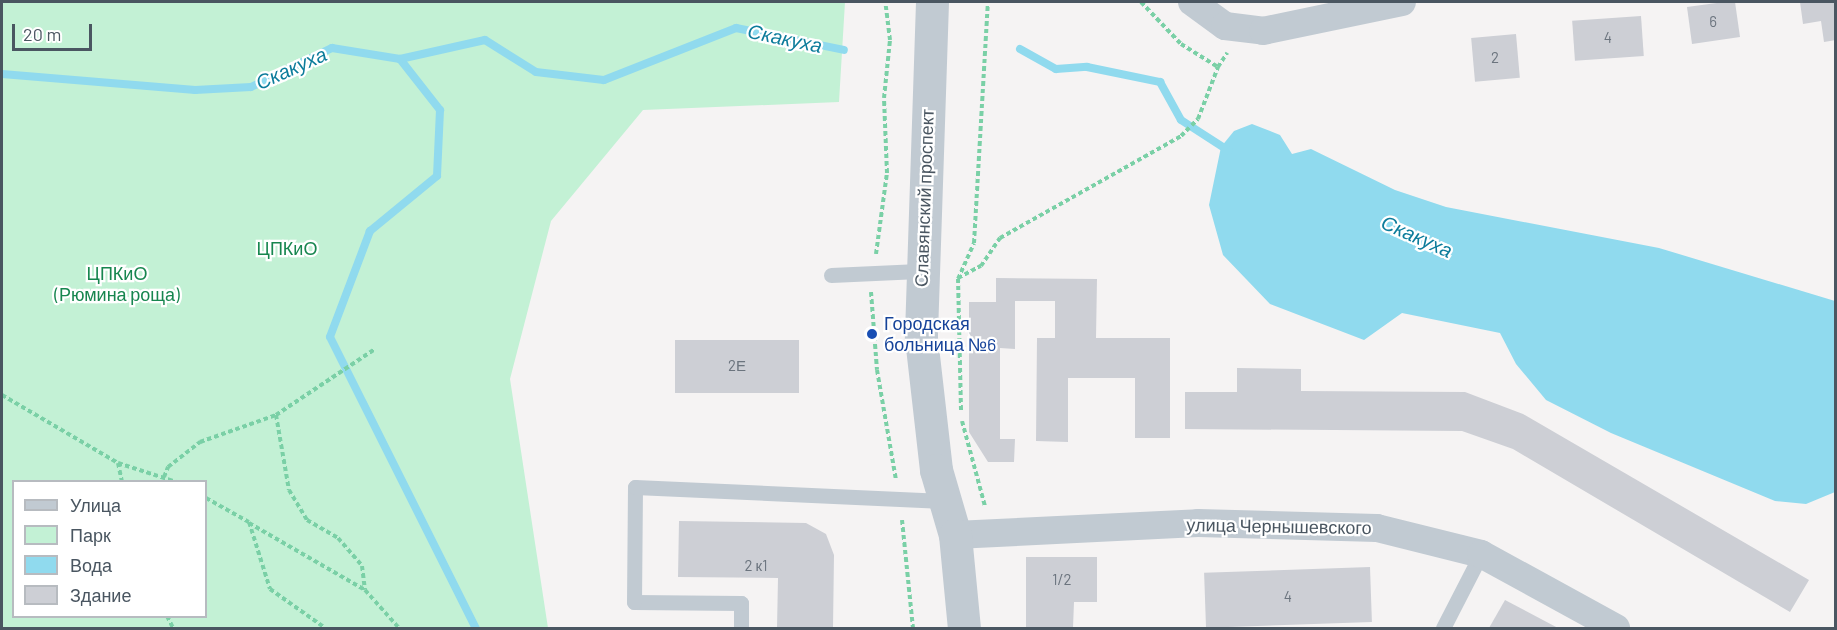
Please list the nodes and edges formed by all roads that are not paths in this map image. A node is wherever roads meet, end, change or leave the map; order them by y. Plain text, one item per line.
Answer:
1 (932, 2) edge
2 (1192, 2) edge
3 (1402, 2) edge
4 (919, 270) junction
5 (831, 275) dead end
6 (944, 501) junction
7 (956, 536) junction
8 (1481, 554) junction
9 (741, 628) edge
10 (964, 628) edge
11 (1443, 628) edge
12 (1616, 628) edge

1 - 4 street, Славянский проспект
2 - 3 street
4 - 5 lane
4 - 6 street, Славянский проспект
6 - 7 street, Славянский проспект
6 - 9 lane
7 - 8 street, улица Чернышевского
7 - 10 street, Славянский проспект
8 - 11 lane
8 - 12 street, улица Чернышевского

